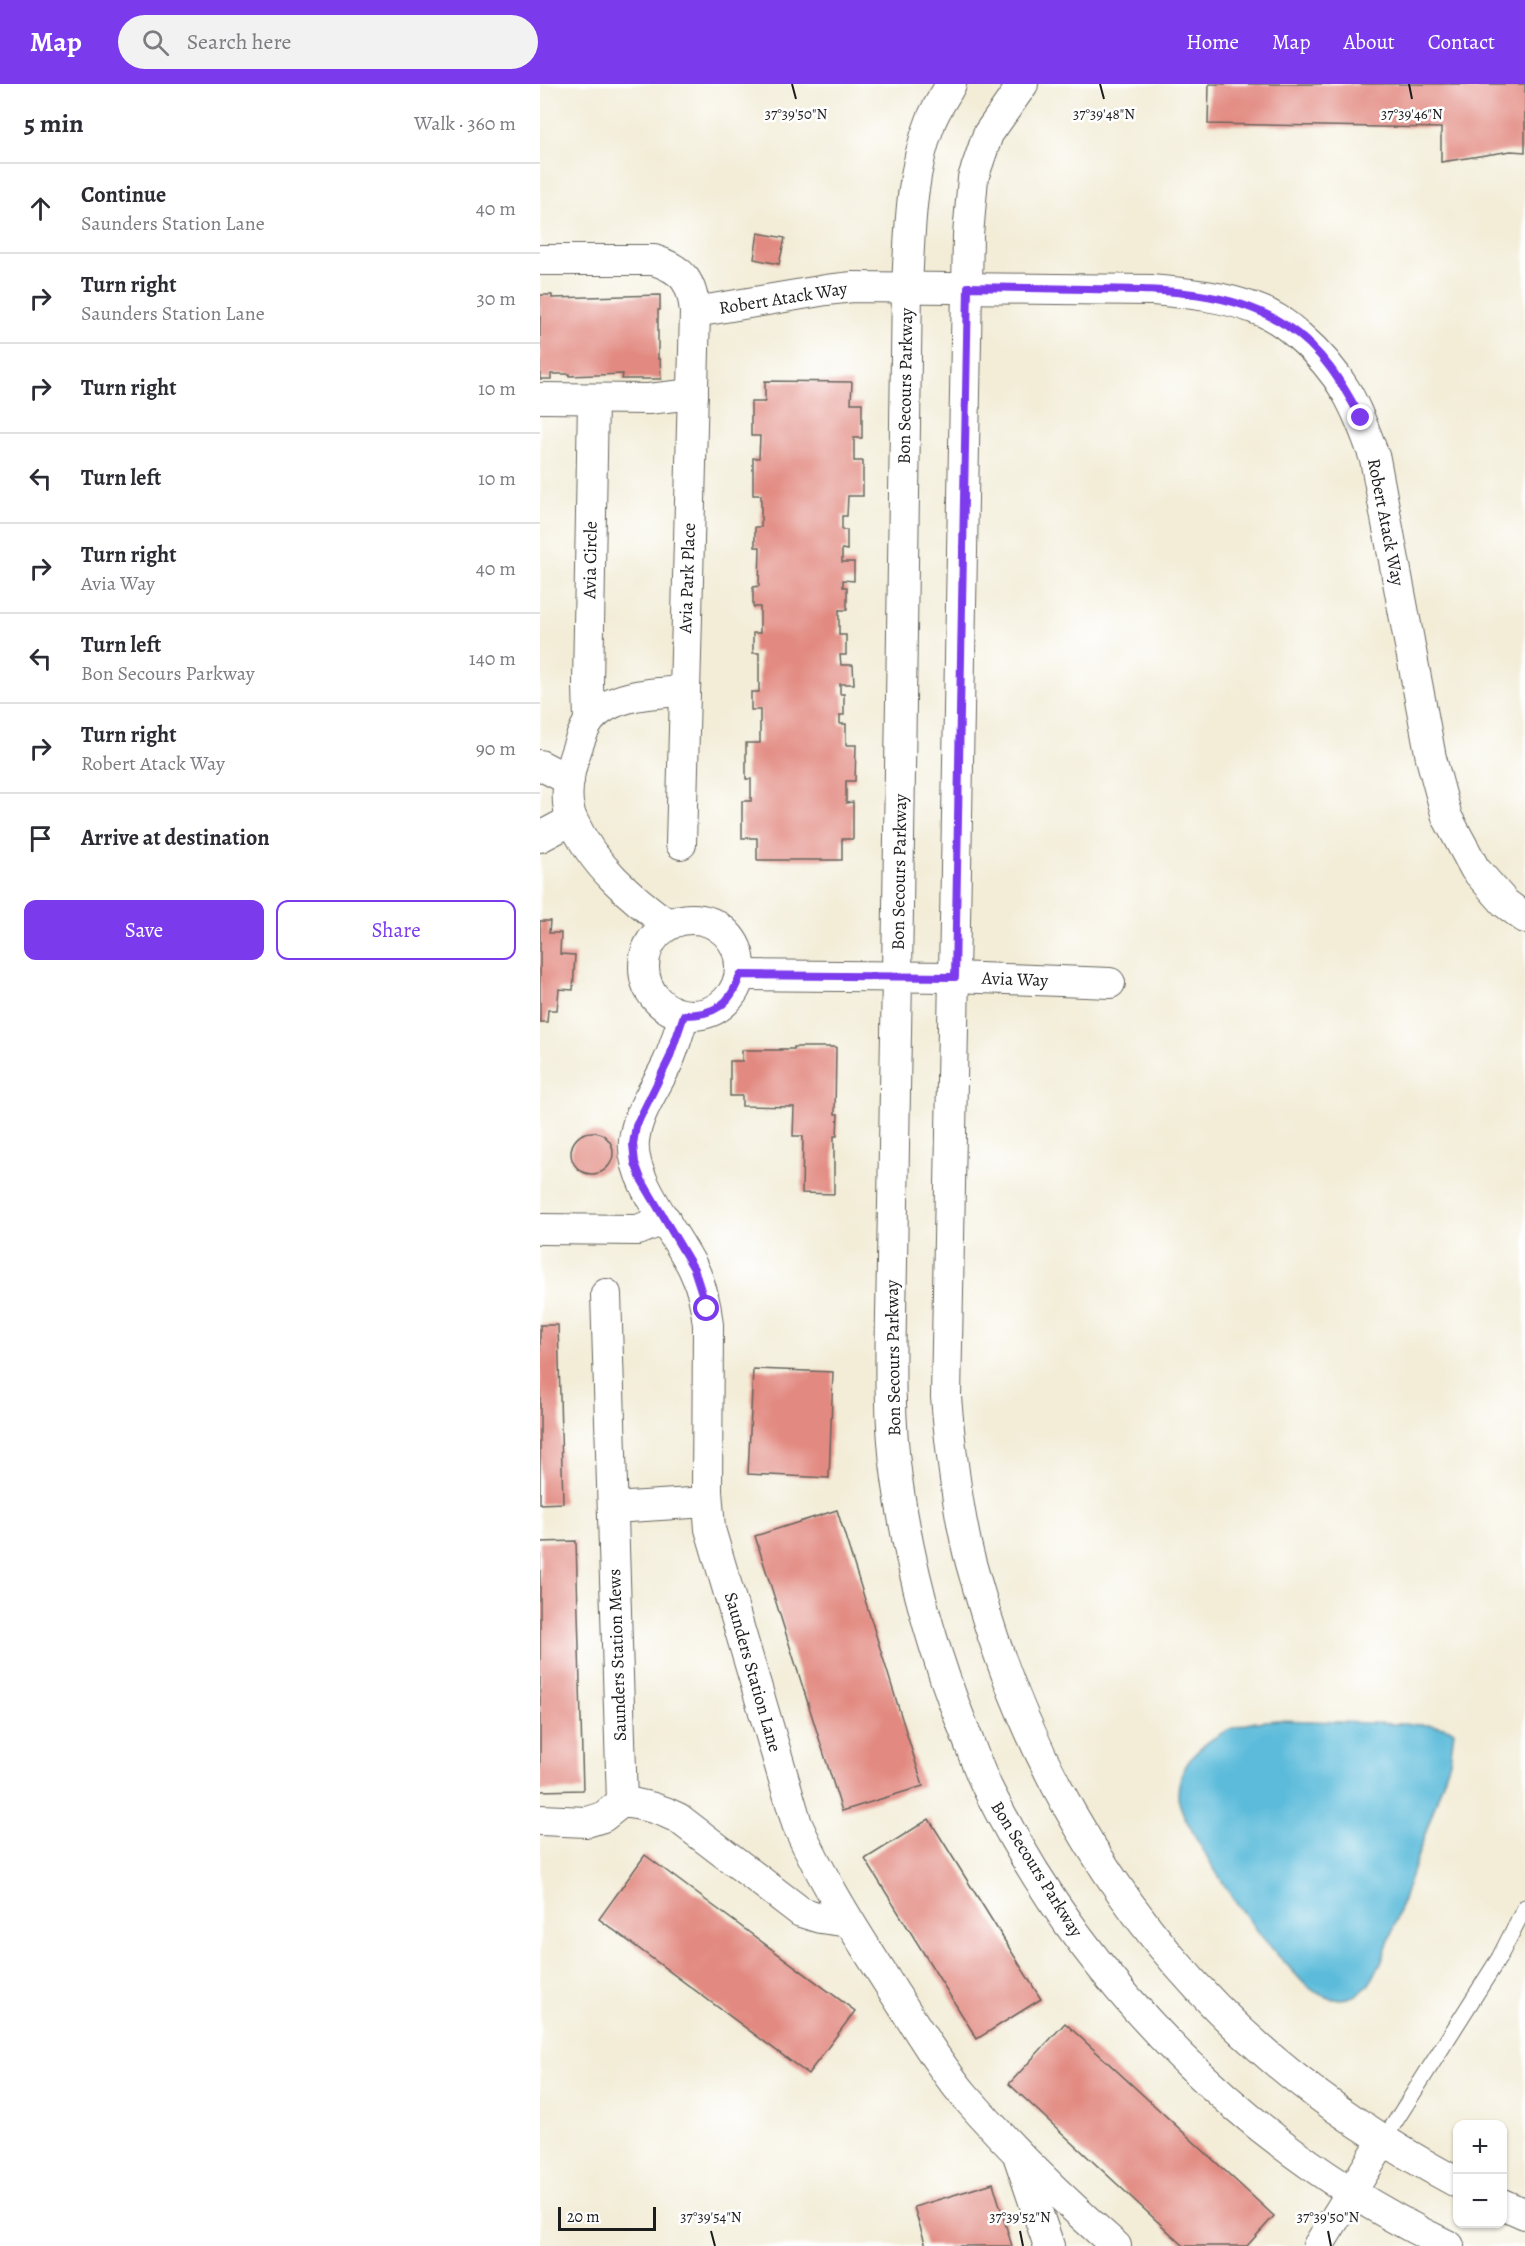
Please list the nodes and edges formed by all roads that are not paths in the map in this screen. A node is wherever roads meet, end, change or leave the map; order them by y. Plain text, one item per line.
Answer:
1 (951, 84) edge
2 (1023, 84) edge
3 (540, 260) edge
4 (907, 287) junction
5 (968, 287) junction
6 (695, 312) junction
7 (693, 394) junction
8 (540, 398) edge
9 (594, 399) junction
10 (684, 691) junction
11 (589, 721) junction
12 (540, 765) edge
13 (569, 780) junction
14 (572, 820) junction
15 (540, 837) edge
16 (681, 844) dead end
17 (1525, 918) edge
18 (669, 925) junction
19 (740, 975) junction
20 (897, 977) junction
21 (955, 977) junction
22 (1110, 983) dead end
23 (684, 1015) junction
24 (665, 1219) junction
25 (540, 1229) edge
26 (606, 1294) dead end
27 (707, 1502) junction
28 (613, 1508) junction
29 (622, 1802) junction
30 (540, 1820) edge
31 (1525, 1906) edge
32 (849, 1922) junction
33 (1383, 2141) junction
34 (1017, 2151) junction
35 (1453, 2180) edge
36 (1350, 2192) junction
37 (1507, 2206) edge
38 (1525, 2214) edge
39 (1049, 2246) edge
40 (1116, 2246) edge
41 (1318, 2246) edge
42 (1449, 2246) edge

1 - 4 street, Bon Secours Parkway
2 - 5 street
3 - 6 street, Avia Park Place
4 - 5 street, Robert Atack Way
4 - 6 street, Robert Atack Way
4 - 20 street, Bon Secours Parkway
5 - 17 street, Robert Atack Way
5 - 21 street
6 - 7 street, Avia Park Place
7 - 9 street
7 - 10 street, Avia Park Place
8 - 9 street
9 - 11 street, Avia Circle
10 - 11 street
10 - 16 street, Avia Park Place
11 - 13 street, Avia Circle
12 - 13 street
13 - 14 street, Avia Circle
14 - 15 street
14 - 18 street, Avia Circle
18 - 19 street
18 - 23 street
19 - 20 street, Avia Way
19 - 23 street
20 - 21 street, Avia Way
20 - 36 street, Bon Secours Parkway
21 - 22 street, Avia Way
21 - 33 street
23 - 24 street, Saunders Station Lane
24 - 25 street
24 - 27 street, Saunders Station Lane
26 - 28 street, Saunders Station Mews
27 - 28 street
27 - 32 street, Saunders Station Lane
28 - 29 street, Saunders Station Mews
29 - 30 street
29 - 32 street
31 - 33 lane
32 - 34 street, Saunders Station Lane
33 - 35 street
33 - 36 street
34 - 39 street
34 - 40 street, Saunders Station Lane
36 - 41 street
36 - 42 street, Bon Secours Parkway
37 - 38 street

